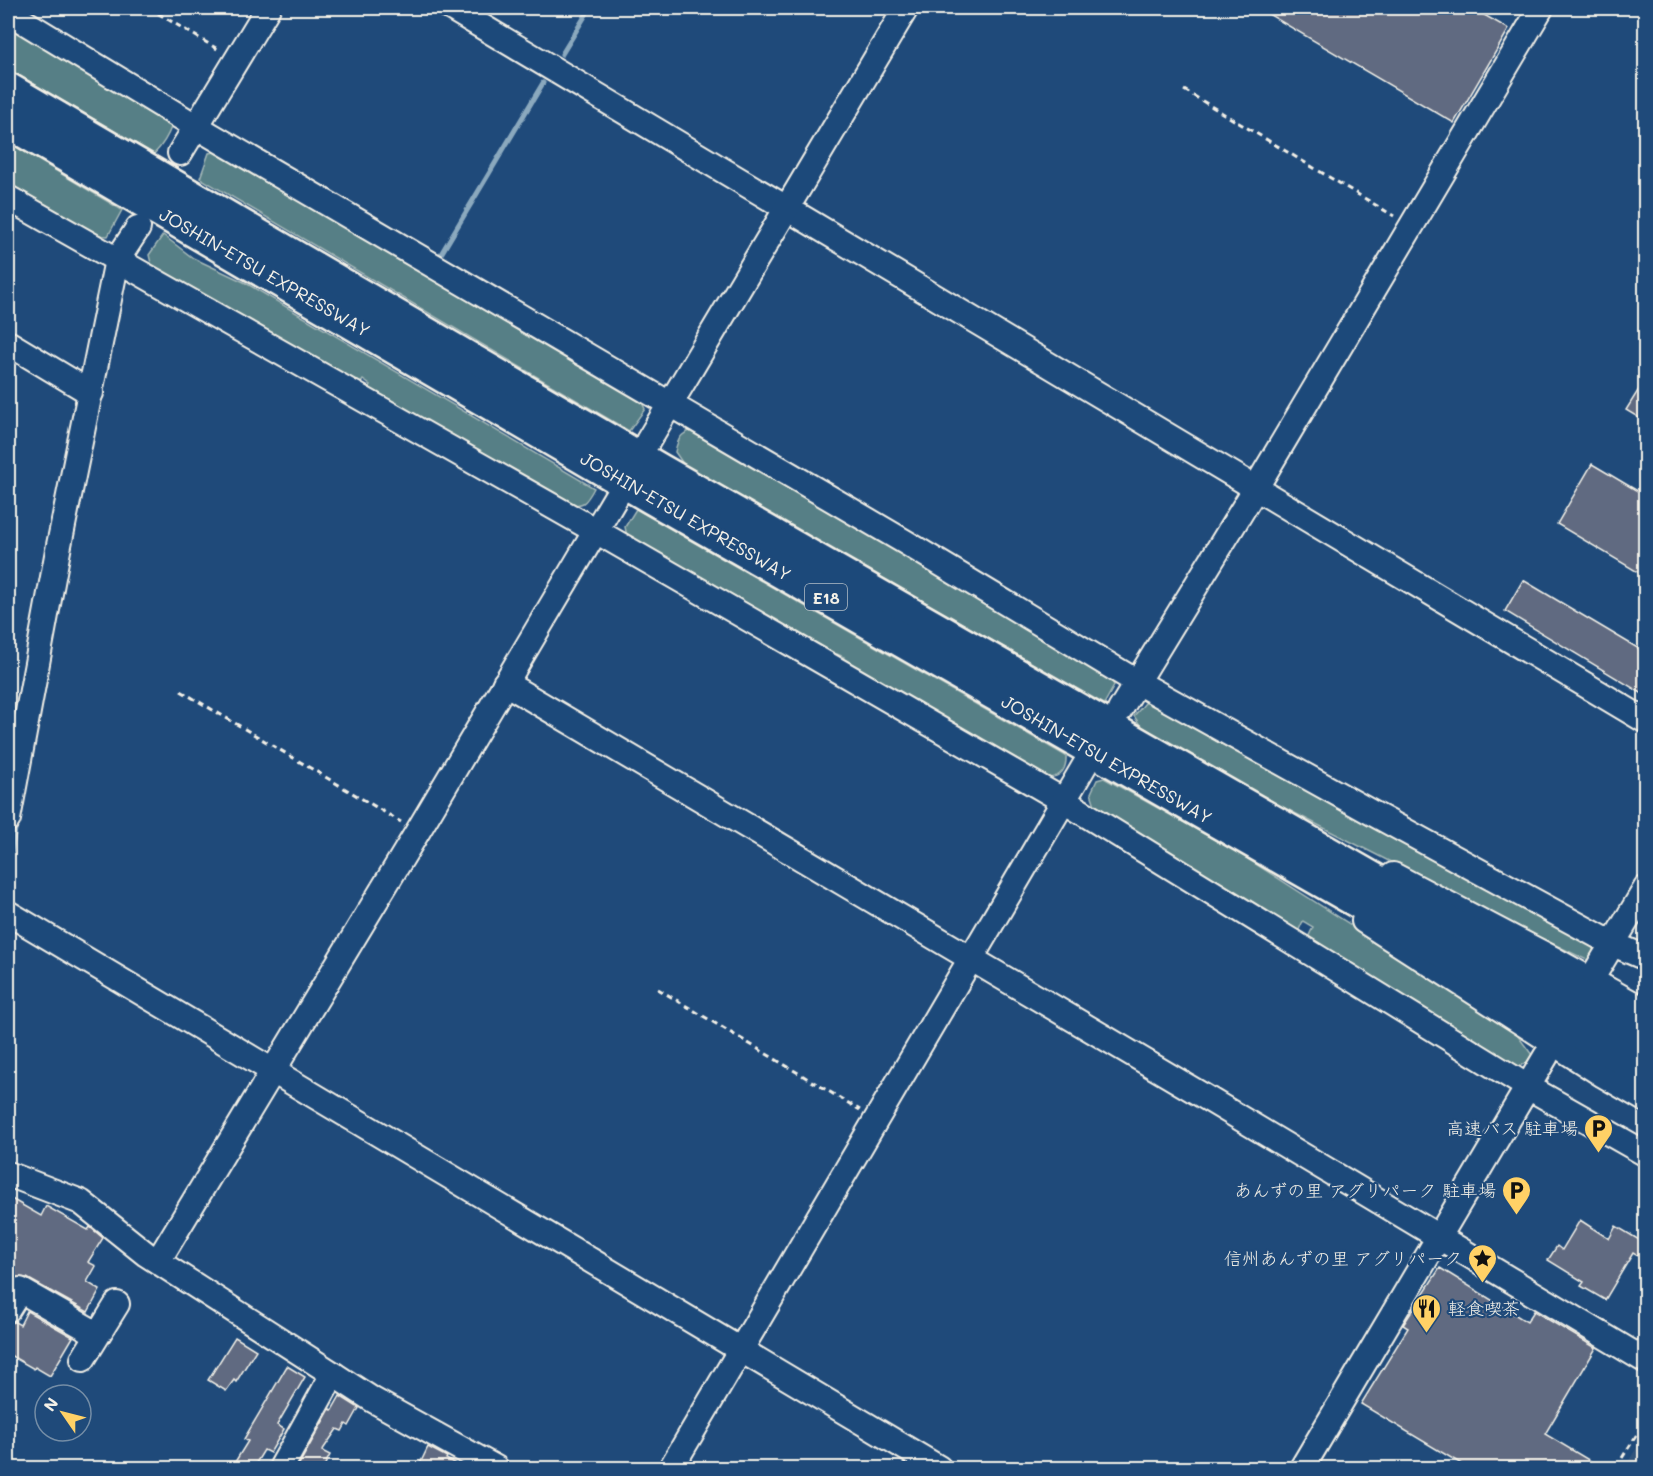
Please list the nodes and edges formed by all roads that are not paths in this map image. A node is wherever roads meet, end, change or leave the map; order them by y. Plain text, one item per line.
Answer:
1 (268, 8) edge
2 (451, 8) edge
3 (906, 8) edge
4 (1540, 8) edge
5 (8, 12) edge
6 (8, 90) edge
7 (8, 121) edge
8 (196, 127) junction
9 (180, 153) dead end
10 (8, 198) edge
11 (787, 209) junction
12 (138, 228) dead end
13 (117, 260) junction
14 (8, 343) edge
15 (91, 393) junction
16 (671, 405) junction
17 (648, 441) dead end
18 (1256, 487) junction
19 (617, 495) dead end
20 (596, 531) junction
21 (1137, 682) junction
22 (505, 683) junction
23 (1120, 710) dead end
24 (17, 719) edge
25 (1646, 721) edge
26 (1086, 763) dead end
27 (11, 777) edge
28 (1064, 801) junction
29 (1219, 808) junction
30 (8, 819) edge
31 (1646, 888) edge
32 (8, 913) edge
33 (1613, 944) junction
34 (1646, 958) edge
35 (972, 959) junction
36 (1595, 973) dead end
37 (1646, 1011) edge
38 (1646, 1036) edge
39 (1546, 1056) dead end
40 (273, 1071) junction
41 (1646, 1071) edge
42 (1528, 1087) junction
43 (1646, 1100) edge
44 (1646, 1154) edge
45 (8, 1174) edge
46 (1439, 1239) junction
47 (158, 1261) junction
48 (117, 1304) dead end
49 (8, 1309) edge
50 (97, 1334) junction
51 (741, 1351) junction
52 (83, 1359) dead end
53 (1646, 1361) edge
54 (333, 1374) junction
55 (486, 1466) edge
56 (281, 1468) edge
57 (671, 1468) edge
58 (939, 1468) edge
59 (1302, 1468) edge

1 - 8 street
2 - 11 street
3 - 11 street
4 - 18 street
5 - 8 street
6 - 29 highway, JOSHIN-ETSU EXPRESSWAY / E18
7 - 29 highway, JOSHIN-ETSU EXPRESSWAY / E18
8 - 9 street
8 - 16 street
10 - 13 street
11 - 16 street
11 - 18 street
12 - 13 street
13 - 15 street
13 - 20 street
14 - 15 street
15 - 24 street
16 - 17 street
16 - 21 street
18 - 21 street
18 - 25 street
19 - 20 street
20 - 22 street
20 - 28 street
21 - 23 street
21 - 33 street
22 - 35 street
22 - 40 street
24 - 27 street
26 - 28 street
27 - 30 street
28 - 35 street
28 - 42 street
29 - 37 street
29 - 38 highway, JOSHIN-ETSU EXPRESSWAY / E18
29 - 41 highway, JOSHIN-ETSU EXPRESSWAY / E18
29 - 43 street
31 - 33 street
32 - 40 street
33 - 34 street
33 - 36 street
35 - 46 street
35 - 51 street
39 - 42 street
40 - 47 street
40 - 51 street
42 - 44 street
42 - 46 street
45 - 47 street
46 - 53 street
46 - 59 street
47 - 54 street
48 - 50 street
49 - 50 street
50 - 52 street
51 - 57 street
51 - 58 street
54 - 55 street
54 - 56 street

